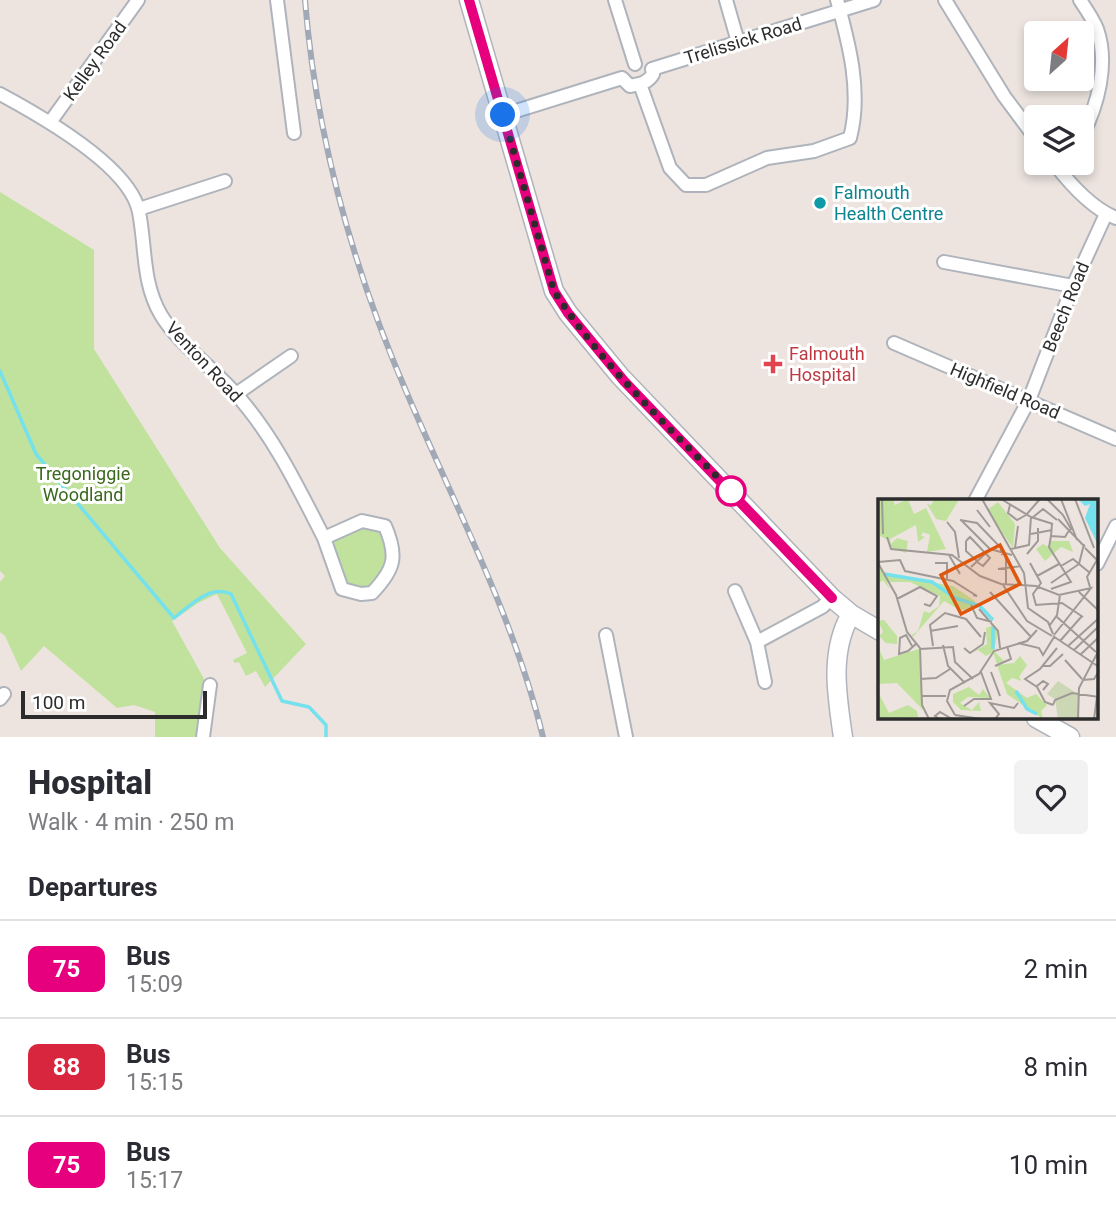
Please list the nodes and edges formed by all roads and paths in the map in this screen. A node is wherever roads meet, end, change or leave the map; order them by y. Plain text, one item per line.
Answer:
1 (138, 0) edge
2 (277, 0) edge
3 (469, 0) edge
4 (615, 0) edge
5 (726, 0) edge
6 (874, 0) edge
7 (945, 0) edge
8 (1080, 0) edge
9 (838, 6) edge
10 (738, 42) junction
11 (635, 64) junction
12 (652, 69) junction
13 (622, 78) junction
14 (640, 84) junction
15 (0, 94) edge
16 (1094, 107) edge
17 (503, 115) junction
18 (51, 121) junction
19 (1024, 123) edge
20 (294, 133) dead end
21 (1066, 175) edge
22 (225, 181) dead end
23 (139, 209) junction
24 (1111, 216) edge
25 (944, 261) dead end
26 (1073, 286) junction
27 (894, 343) dead end
28 (291, 356) dead end
29 (236, 394) junction
30 (1029, 400) junction
31 (1116, 439) edge
32 (976, 499) edge
33 (1116, 526) edge
34 (324, 538) junction
35 (1098, 562) edge
36 (735, 591) dead end
37 (832, 598) junction
38 (851, 614) junction
39 (878, 630) edge
40 (606, 635) dead end
41 (757, 642) junction
42 (765, 682) dead end
43 (210, 685) dead end
44 (1040, 720) edge
45 (203, 737) edge
46 (626, 737) edge
47 (843, 737) edge
48 (1070, 737) edge

1 - 18 street, Kelley Road
2 - 20 street
3 - 17 street
4 - 11 street
5 - 10 street
6 - 9 street, Trelissick Road
7 - 19 street
8 - 16 street
9 - 10 street, Trelissick Road
9 - 14 street
10 - 12 street, Trelissick Road
11 - 12 street
11 - 13 street
12 - 14 street
13 - 14 street
13 - 17 street
15 - 18 street, Venton Road
17 - 37 street
18 - 23 street, Venton Road
21 - 24 street
22 - 23 street
23 - 29 street, Venton Road
24 - 26 street, Beech Road
25 - 26 street
26 - 30 street, Beech Road
27 - 30 street, Highfield Road
28 - 29 street
29 - 34 street, Venton Road
30 - 31 street, Highfield Road
30 - 32 street, Beech Road
33 - 35 street
34 - 34 street, Venton Road
36 - 41 street
37 - 38 street
37 - 41 street
38 - 39 street
38 - 47 street
40 - 46 street
41 - 42 street
43 - 45 street
44 - 48 street

